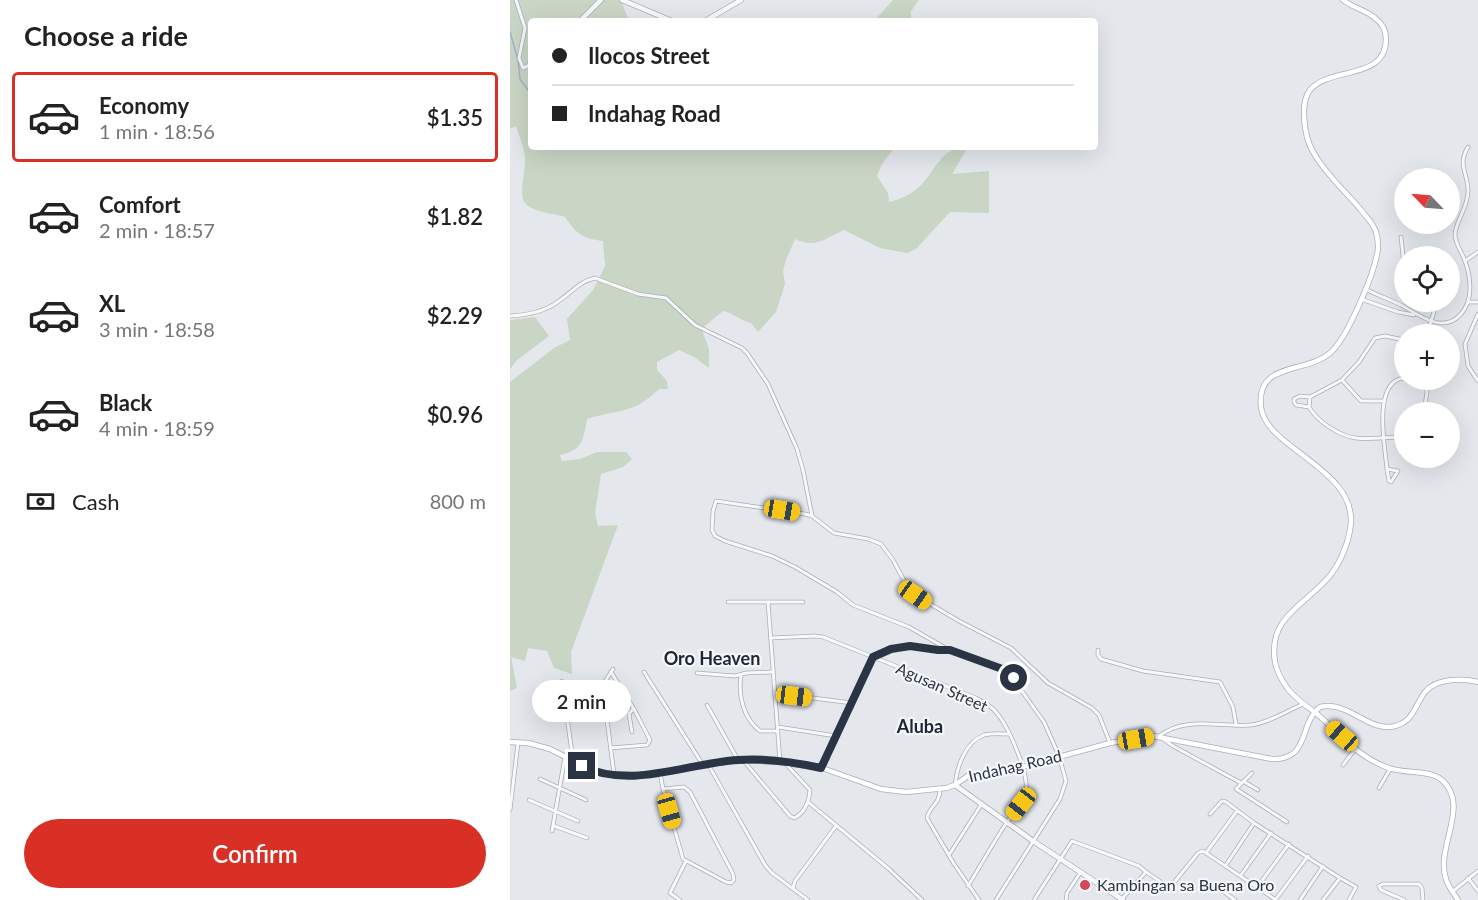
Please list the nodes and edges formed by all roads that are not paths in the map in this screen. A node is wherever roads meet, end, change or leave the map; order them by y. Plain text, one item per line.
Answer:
1 (516, 0) edge
2 (601, 0) edge
3 (622, 0) edge
4 (741, 0) edge
5 (1343, 0) edge
6 (583, 18) edge
7 (665, 18) edge
8 (710, 18) edge
9 (528, 66) edge
10 (1468, 147) dead end
11 (1401, 237) dead end
12 (1402, 246) edge
13 (1478, 252) edge
14 (1465, 261) junction
15 (1365, 289) junction
16 (1383, 297) junction
17 (1361, 299) junction
18 (1394, 302) joint
19 (1468, 302) junction
20 (1478, 302) edge
21 (1380, 305) junction
22 (1391, 309) junction
23 (1411, 312) edge
24 (1434, 312) edge
25 (1478, 314) edge
26 (1416, 315) junction
27 (510, 316) edge
28 (1430, 321) junction
29 (1429, 324) edge
30 (1394, 338) edge
31 (1342, 380) junction
32 (1394, 381) edge
33 (1478, 381) edge
34 (1310, 397) junction
35 (1384, 401) junction
36 (1309, 407) junction
37 (1383, 437) junction
38 (1394, 437) edge
39 (1387, 469) junction
40 (812, 516) junction
41 (728, 602) dead end
42 (768, 602) junction
43 (803, 602) dead end
44 (770, 638) junction
45 (950, 650) junction
46 (1098, 650) dead end
47 (873, 657) junction
48 (644, 672) dead end
49 (773, 672) junction
50 (697, 673) dead end
51 (741, 676) junction
52 (562, 681) dead end
53 (1478, 682) edge
54 (774, 693) junction
55 (852, 703) junction
56 (1304, 704) junction
57 (707, 705) dead end
58 (634, 709) junction
59 (1314, 712) junction
60 (1236, 724) junction
61 (778, 729) junction
62 (632, 732) dead end
63 (1009, 734) junction
64 (836, 736) junction
65 (1159, 736) junction
66 (510, 742) edge
67 (518, 742) junction
68 (1110, 743) junction
69 (610, 748) junction
70 (1356, 748) junction
71 (1059, 756) junction
72 (565, 757) junction
73 (741, 760) junction
74 (573, 761) junction
75 (782, 762) junction
76 (705, 765) junction
77 (1342, 765) dead end
78 (1022, 767) junction
79 (821, 768) junction
80 (1390, 769) junction
81 (660, 773) junction
82 (1252, 773) dead end
83 (614, 775) junction
84 (540, 779) dead end
85 (1242, 782) junction
86 (955, 785) junction
87 (1379, 788) dead end
88 (559, 789) junction
89 (663, 789) junction
90 (940, 789) junction
91 (1258, 790) dead end
92 (529, 800) dead end
93 (585, 800) dead end
94 (808, 802) junction
95 (982, 803) junction
96 (510, 810) edge
97 (556, 811) junction
98 (1238, 811) junction
99 (1210, 814) dead end
100 (578, 821) dead end
101 (1006, 822) junction
102 (1287, 822) dead end
103 (1254, 823) junction
104 (554, 826) junction
105 (836, 826) junction
106 (552, 831) dead end
107 (1271, 833) junction
108 (587, 838) dead end
109 (1033, 841) junction
110 (1289, 844) junction
111 (1206, 853) junction
112 (949, 855) junction
113 (1308, 856) junction
114 (1060, 858) junction
115 (686, 861) junction
116 (1226, 866) junction
117 (1323, 866) junction
118 (1478, 871) edge
119 (1080, 872) junction
120 (1146, 872) junction
121 (1241, 875) junction
122 (1340, 878) junction
123 (1468, 878) junction
124 (1213, 884) dead end
125 (968, 886) junction
126 (1258, 887) junction
127 (793, 888) junction
128 (1478, 891) edge
129 (1452, 892) junction
130 (680, 900) edge
131 (808, 900) edge
132 (922, 900) edge
133 (979, 900) edge
134 (996, 900) edge
135 (1034, 900) edge
136 (1066, 900) edge
137 (1123, 900) edge
138 (1235, 900) edge
139 (1276, 900) edge
140 (1300, 900) edge
141 (1323, 900) edge
142 (1349, 900) edge
143 (1404, 900) edge
144 (1423, 900) edge
145 (1458, 900) edge

1 - 9 street
2 - 6 street
3 - 7 street
4 - 8 street
5 - 15 main road
10 - 14 street
11 - 12 street
13 - 14 street
14 - 19 street
15 - 16 street
15 - 17 main road
16 - 18 street
16 - 21 street
17 - 21 street
17 - 56 main road
18 - 22 street
19 - 20 street
19 - 28 street
21 - 22 street
22 - 26 street
23 - 26 street
24 - 28 street
25 - 33 street
26 - 28 street
27 - 40 street
28 - 29 street
30 - 31 street
31 - 34 street
31 - 35 street
32 - 35 street
34 - 36 street
34 - 36 street
35 - 37 street
36 - 37 street
37 - 38 street
37 - 39 street
39 - 39 street
40 - 45 street
40 - 68 street
41 - 42 street
42 - 43 street
42 - 44 street
44 - 47 street, Agusan Street
44 - 49 street
45 - 47 street
45 - 71 street
46 - 60 street
47 - 55 street
47 - 63 street, Agusan Street
48 - 76 street
49 - 51 street
49 - 54 street
50 - 51 street
51 - 61 street
52 - 74 street
53 - 59 main road
54 - 55 street
54 - 61 street
55 - 64 street
56 - 59 main road
56 - 60 street
57 - 73 street
58 - 62 street
58 - 69 street
58 - 69 street
59 - 65 main road, Indahag Road
59 - 70 main road
60 - 65 street
61 - 64 street
61 - 75 street
63 - 78 street, Agusan Street
63 - 86 street
64 - 79 street
65 - 68 main road, Indahag Road
65 - 85 street
66 - 67 main road, Indahag Road
67 - 72 main road, Indahag Road
67 - 96 street
68 - 71 main road, Indahag Road
69 - 83 street
70 - 77 street
70 - 80 main road
71 - 78 main road, Indahag Road
71 - 109 street
72 - 74 main road, Indahag Road
72 - 88 street
73 - 75 main road, Indahag Road
73 - 76 main road, Indahag Road
73 - 94 street
74 - 83 main road, Indahag Road
75 - 79 main road, Indahag Road
75 - 94 street
76 - 81 main road, Indahag Road
76 - 127 street
78 - 86 main road, Indahag Road
78 - 101 street, Agusan Street
79 - 90 main road, Indahag Road
80 - 87 street
80 - 129 main road
81 - 83 main road, Indahag Road
81 - 89 street
82 - 85 street
84 - 88 street
85 - 91 street
85 - 102 street
86 - 90 main road, Indahag Road
86 - 95 street
88 - 93 street
88 - 97 street
89 - 115 street
89 - 115 street
90 - 112 street
92 - 97 street
94 - 105 street
95 - 101 street
95 - 112 street
97 - 100 street
97 - 104 street
98 - 99 street
98 - 103 street
98 - 111 street
101 - 109 street
101 - 125 street, Agusan Street
103 - 107 street
103 - 116 street
104 - 106 street
104 - 108 street
105 - 127 street
105 - 132 street
107 - 110 street
107 - 121 street
109 - 114 street
109 - 134 street
110 - 113 street
110 - 126 street
111 - 116 street
111 - 120 street
112 - 125 street
113 - 117 street
113 - 139 street
114 - 119 street
114 - 120 street
114 - 135 street
115 - 130 street
116 - 121 street
117 - 122 street
117 - 140 street
118 - 123 street
119 - 136 street
119 - 137 street
120 - 137 street
121 - 126 street
122 - 141 street
122 - 142 street
123 - 128 street
123 - 129 street
124 - 138 street
125 - 133 street
126 - 139 street
127 - 131 street
129 - 145 main road
143 - 144 street

